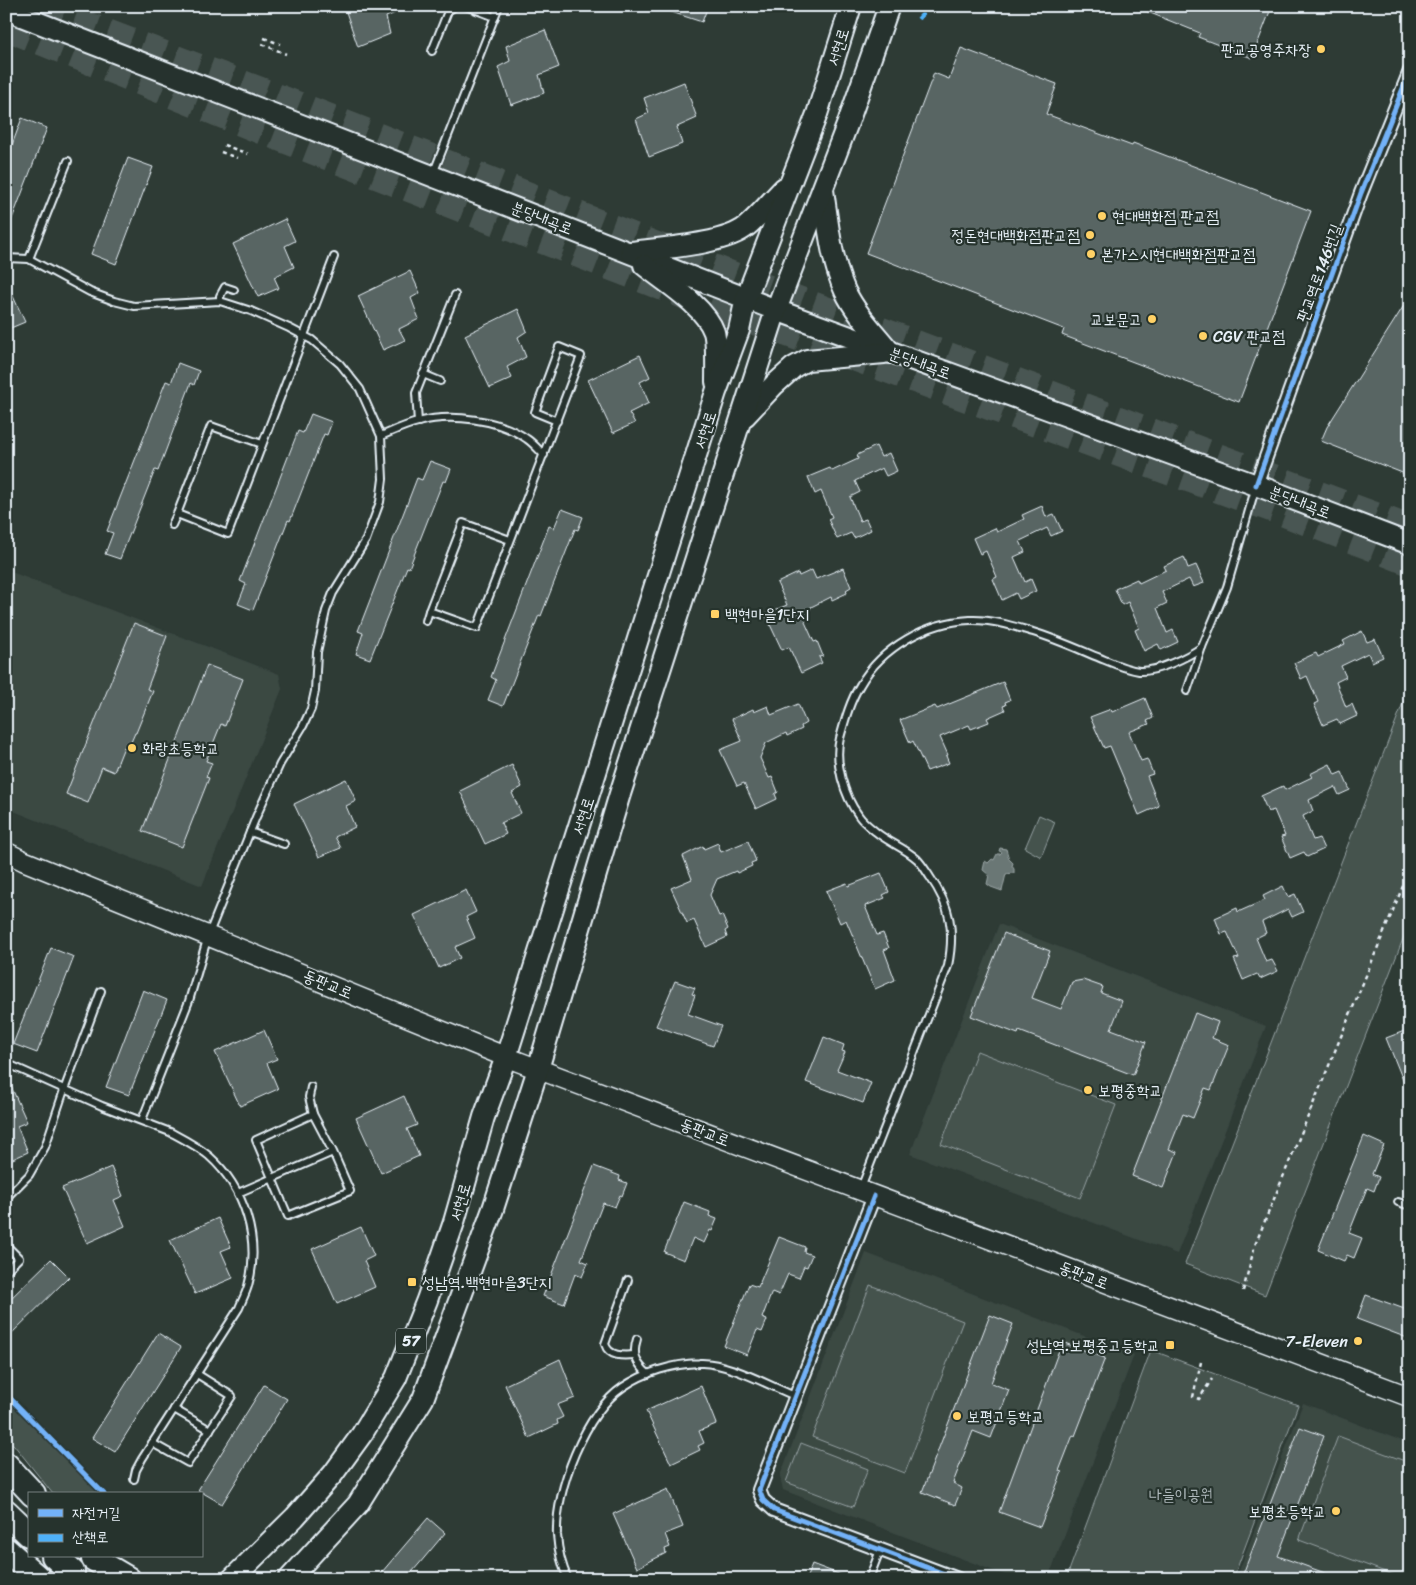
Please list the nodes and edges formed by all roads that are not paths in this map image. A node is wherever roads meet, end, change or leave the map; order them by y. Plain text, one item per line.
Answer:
1 (25, 6) edge
2 (455, 6) edge
3 (466, 6) edge
4 (499, 6) edge
5 (851, 6) edge
6 (889, 6) edge
7 (6, 10) edge
8 (495, 17) junction
9 (6, 24) edge
10 (50, 27) junction
11 (432, 51) dead end
12 (1410, 71) edge
13 (68, 161) dead end
14 (433, 175) junction
15 (791, 181) junction
16 (823, 189) junction
17 (629, 252) junction
18 (334, 257) dead end
19 (6, 258) edge
20 (29, 259) junction
21 (234, 290) dead end
22 (455, 295) dead end
23 (746, 298) junction
24 (220, 302) junction
25 (776, 310) junction
26 (303, 336) junction
27 (891, 353) junction
28 (423, 374) junction
29 (440, 381) dead end
30 (716, 392) junction
31 (557, 421) junction
32 (418, 422) junction
33 (740, 422) junction
34 (381, 436) junction
35 (262, 444) junction
36 (544, 455) junction
37 (1256, 485) junction
38 (177, 514) junction
39 (172, 525) dead end
40 (510, 540) junction
41 (1410, 544) edge
42 (430, 611) junction
43 (426, 621) dead end
44 (1202, 647) junction
45 (1187, 691) dead end
46 (250, 832) junction
47 (284, 844) dead end
48 (6, 852) edge
49 (208, 936) junction
50 (101, 991) dead end
51 (506, 1057) junction
52 (6, 1063) edge
53 (538, 1069) junction
54 (311, 1087) dead end
55 (64, 1090) junction
56 (313, 1114) junction
57 (142, 1120) junction
58 (333, 1152) junction
59 (272, 1179) junction
60 (238, 1193) junction
61 (867, 1194) junction
62 (6, 1198) edge
63 (1398, 1202) dead end
64 (1410, 1206) edge
65 (6, 1245) edge
66 (6, 1271) edge
67 (628, 1280) dead end
68 (637, 1339) dead end
69 (635, 1354) junction
70 (197, 1374) junction
71 (648, 1374) junction
72 (795, 1396) junction
73 (1410, 1398) edge
74 (174, 1409) junction
75 (210, 1430) junction
76 (152, 1443) junction
77 (6, 1465) edge
78 (134, 1479) dead end
79 (6, 1480) edge
80 (31, 1492) edge
81 (28, 1505) edge
82 (6, 1512) edge
83 (28, 1533) edge
84 (6, 1550) edge
85 (880, 1550) junction
86 (62, 1558) edge
87 (86, 1564) edge
88 (39, 1579) edge
89 (114, 1579) edge
90 (128, 1579) edge
91 (232, 1579) edge
92 (289, 1579) edge
93 (568, 1579) edge
94 (869, 1579) edge
95 (958, 1579) edge

1 - 10 main road
2 - 11 lane
3 - 8 lane
4 - 8 lane
5 - 15 main road, 서현로
6 - 16 main road, 서현로
7 - 10 main road, 분당내곡로
8 - 14 lane
9 - 10 main road
10 - 14 main road, 분당내곡로
12 - 37 street, 판교역로146번길
13 - 20 lane
14 - 17 main road, 분당내곡로
15 - 17 main road
15 - 23 main road, 서현로
16 - 25 main road, 서현로
16 - 27 main road
17 - 23 main road, 분당내곡로
17 - 30 main road
18 - 26 lane
19 - 20 lane
20 - 24 lane
21 - 24 lane
22 - 28 lane
23 - 25 main road, 분당내곡로
23 - 30 main road, 서현로
24 - 26 lane
25 - 27 main road, 분당내곡로
25 - 33 main road, 서현로
26 - 34 lane
26 - 35 lane
27 - 33 main road
27 - 37 main road, 분당내곡로
28 - 29 lane
28 - 32 lane
30 - 51 main road, 서현로
31 - 31 lane
31 - 36 lane
32 - 34 lane
32 - 36 lane
33 - 53 main road, 서현로
34 - 46 lane
35 - 38 lane
35 - 38 lane
36 - 40 lane
37 - 41 main road, 분당내곡로
37 - 44 lane
38 - 39 lane
40 - 42 lane
40 - 42 lane
42 - 43 lane
44 - 45 lane
44 - 61 lane
46 - 47 lane
46 - 49 lane
48 - 49 main road, 동판교로
49 - 51 main road, 동판교로
49 - 57 lane
50 - 55 lane
51 - 53 main road, 동판교로
51 - 91 main road, 서현로 / 57
52 - 55 lane
53 - 61 main road, 동판교로
53 - 92 main road, 서현로 / 57
54 - 56 lane
55 - 57 lane
55 - 62 lane
56 - 58 lane
56 - 59 lane
57 - 60 lane
58 - 59 lane
58 - 59 lane
59 - 60 lane
60 - 70 lane
61 - 72 street
61 - 73 main road, 동판교로
63 - 64 lane
65 - 66 lane
67 - 69 lane
68 - 69 lane
69 - 71 lane
70 - 74 lane
70 - 75 lane
71 - 72 lane
71 - 93 lane
72 - 85 street
74 - 75 lane
74 - 76 lane
75 - 76 lane
76 - 78 lane
77 - 80 highway
79 - 81 highway
82 - 83 highway
84 - 88 highway
85 - 94 lane
85 - 95 street
86 - 87 highway
87 - 89 highway
87 - 90 highway

